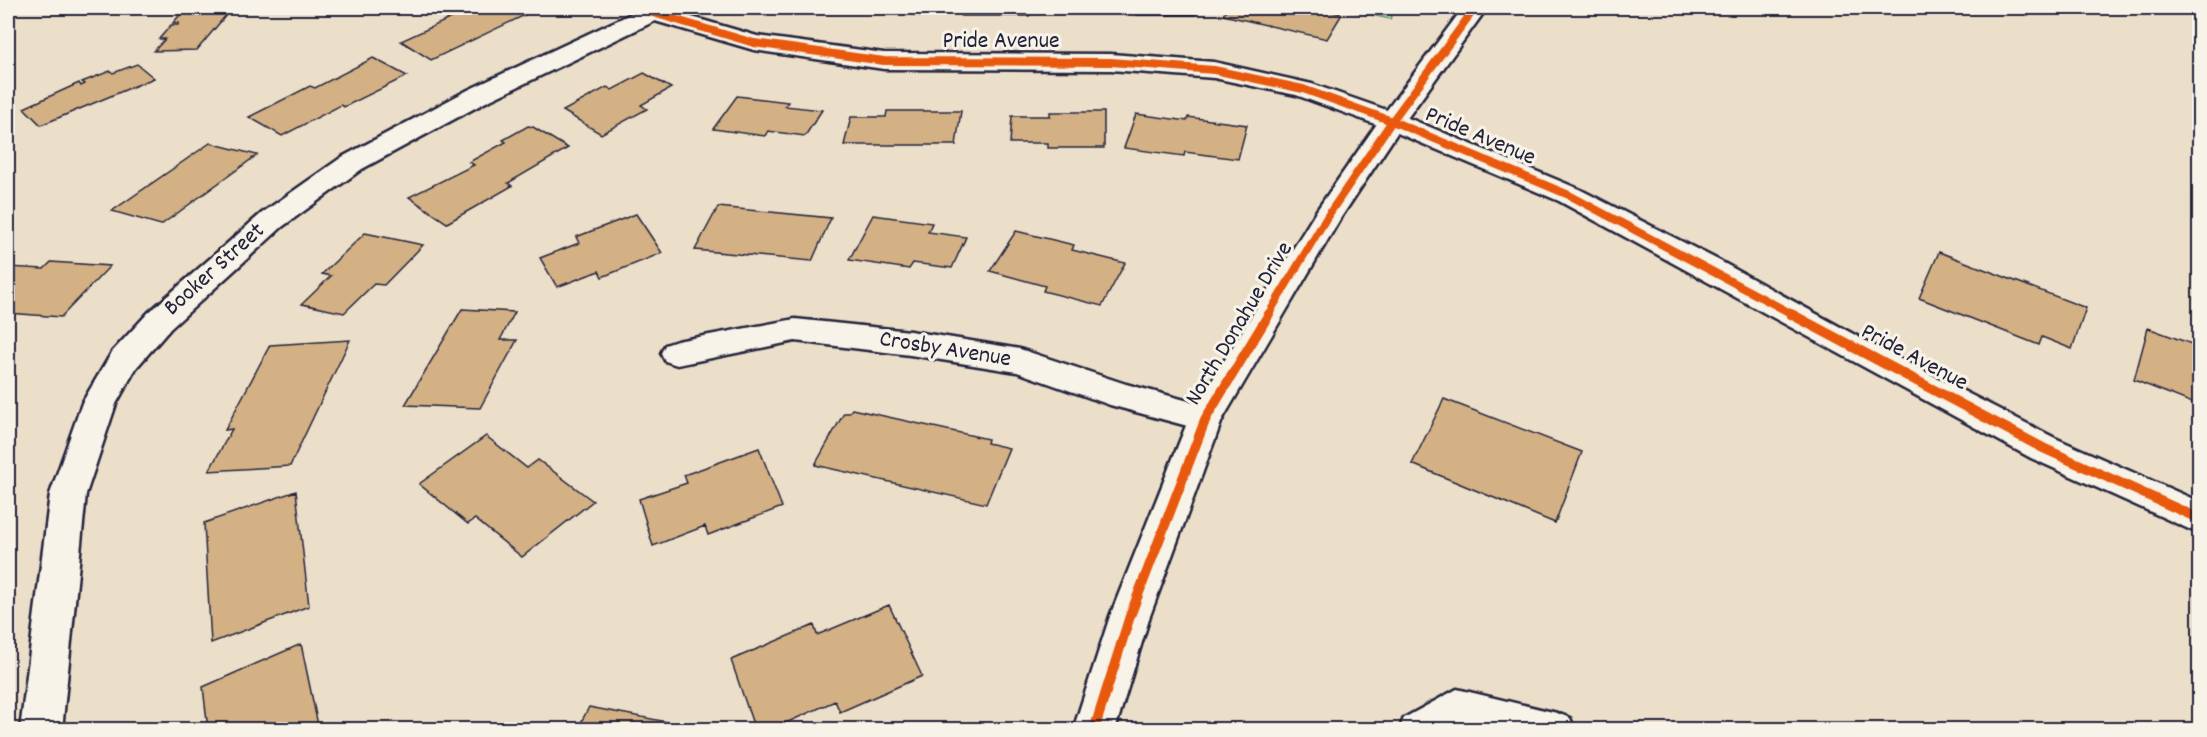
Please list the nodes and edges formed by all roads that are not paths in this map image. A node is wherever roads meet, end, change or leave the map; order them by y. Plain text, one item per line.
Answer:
1 (1475, 8) edge
2 (649, 10) edge
3 (1392, 121) junction
4 (677, 353) dead end
5 (1206, 418) junction
6 (2199, 519) edge
7 (42, 729) edge
8 (1094, 729) edge
9 (1417, 729) edge
10 (1557, 729) edge

1 - 3 street, North Donahue Drive
2 - 3 street, Pride Avenue
2 - 7 street, Booker Street
3 - 5 street, North Donahue Drive
3 - 6 street, Pride Avenue
4 - 5 street, Crosby Avenue
5 - 8 street, North Donahue Drive
9 - 10 lane

